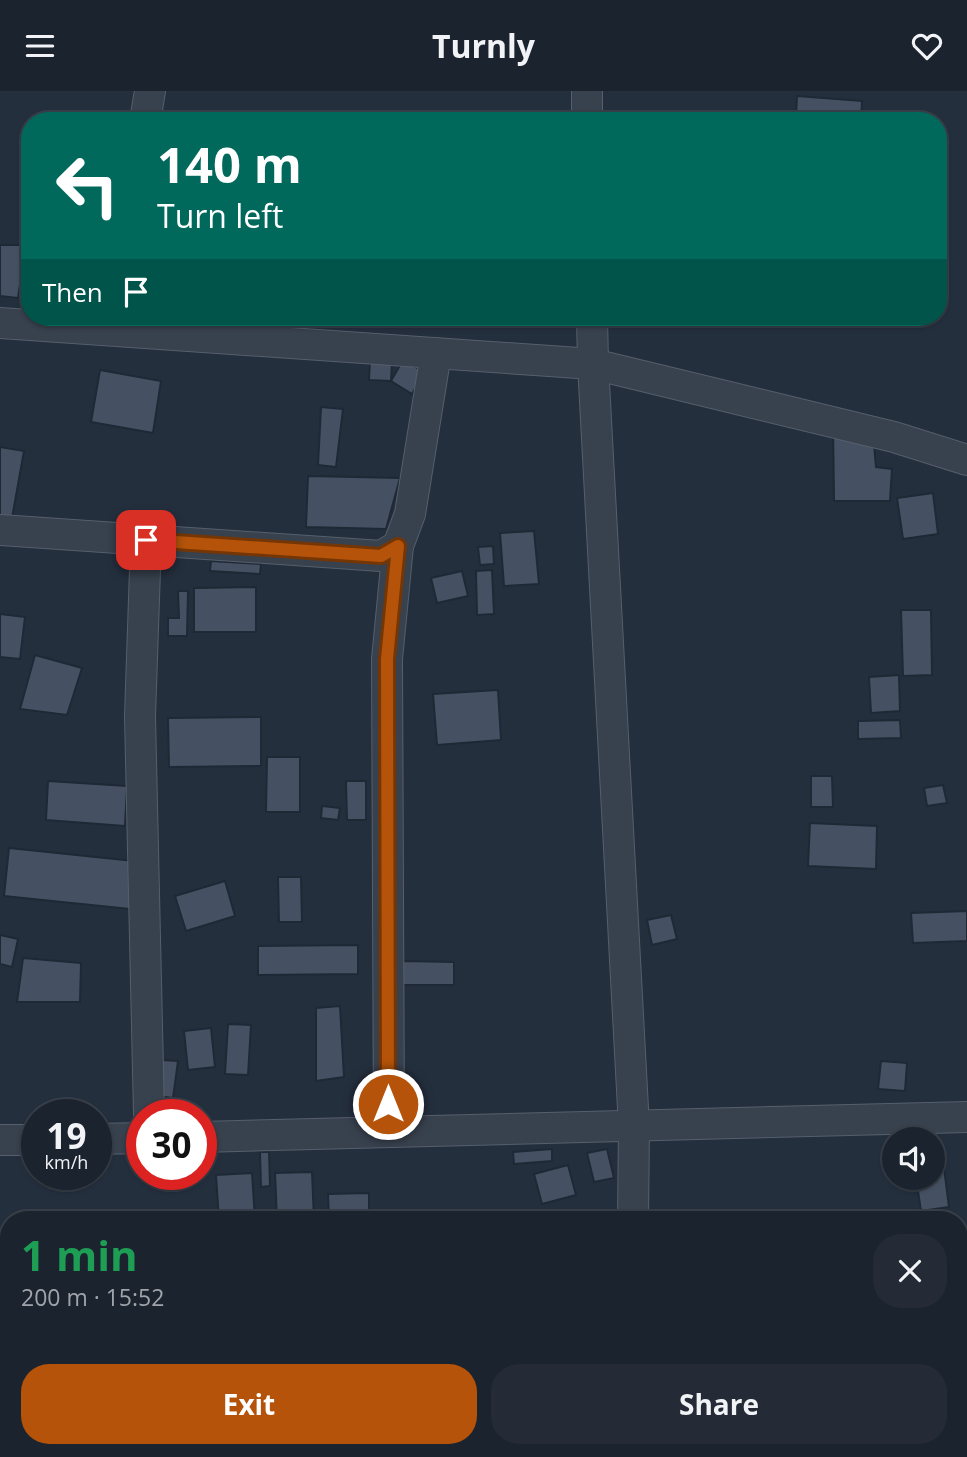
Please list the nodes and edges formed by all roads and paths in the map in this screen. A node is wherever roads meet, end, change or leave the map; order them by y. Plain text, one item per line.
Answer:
1 (149, 91) edge
2 (587, 91) edge
3 (146, 112) edge
4 (587, 112) edge
5 (0, 323) edge
6 (21, 323) edge
7 (144, 326) edge
8 (592, 326) edge
9 (436, 353) junction
10 (593, 364) junction
11 (967, 460) edge
12 (0, 530) edge
13 (146, 540) junction
14 (398, 546) junction
15 (149, 1099) edge
16 (967, 1117) edge
17 (634, 1127) junction
18 (389, 1132) junction
19 (217, 1137) edge
20 (0, 1140) edge
21 (21, 1140) edge
22 (633, 1211) edge

1 - 3 street
2 - 4 street
5 - 6 street
7 - 9 street
8 - 10 street
9 - 10 street
9 - 14 street
10 - 11 street
10 - 17 street
12 - 13 street
13 - 14 street
13 - 15 street
14 - 18 street
16 - 17 street
17 - 18 street
17 - 22 street
18 - 19 street
20 - 21 street

